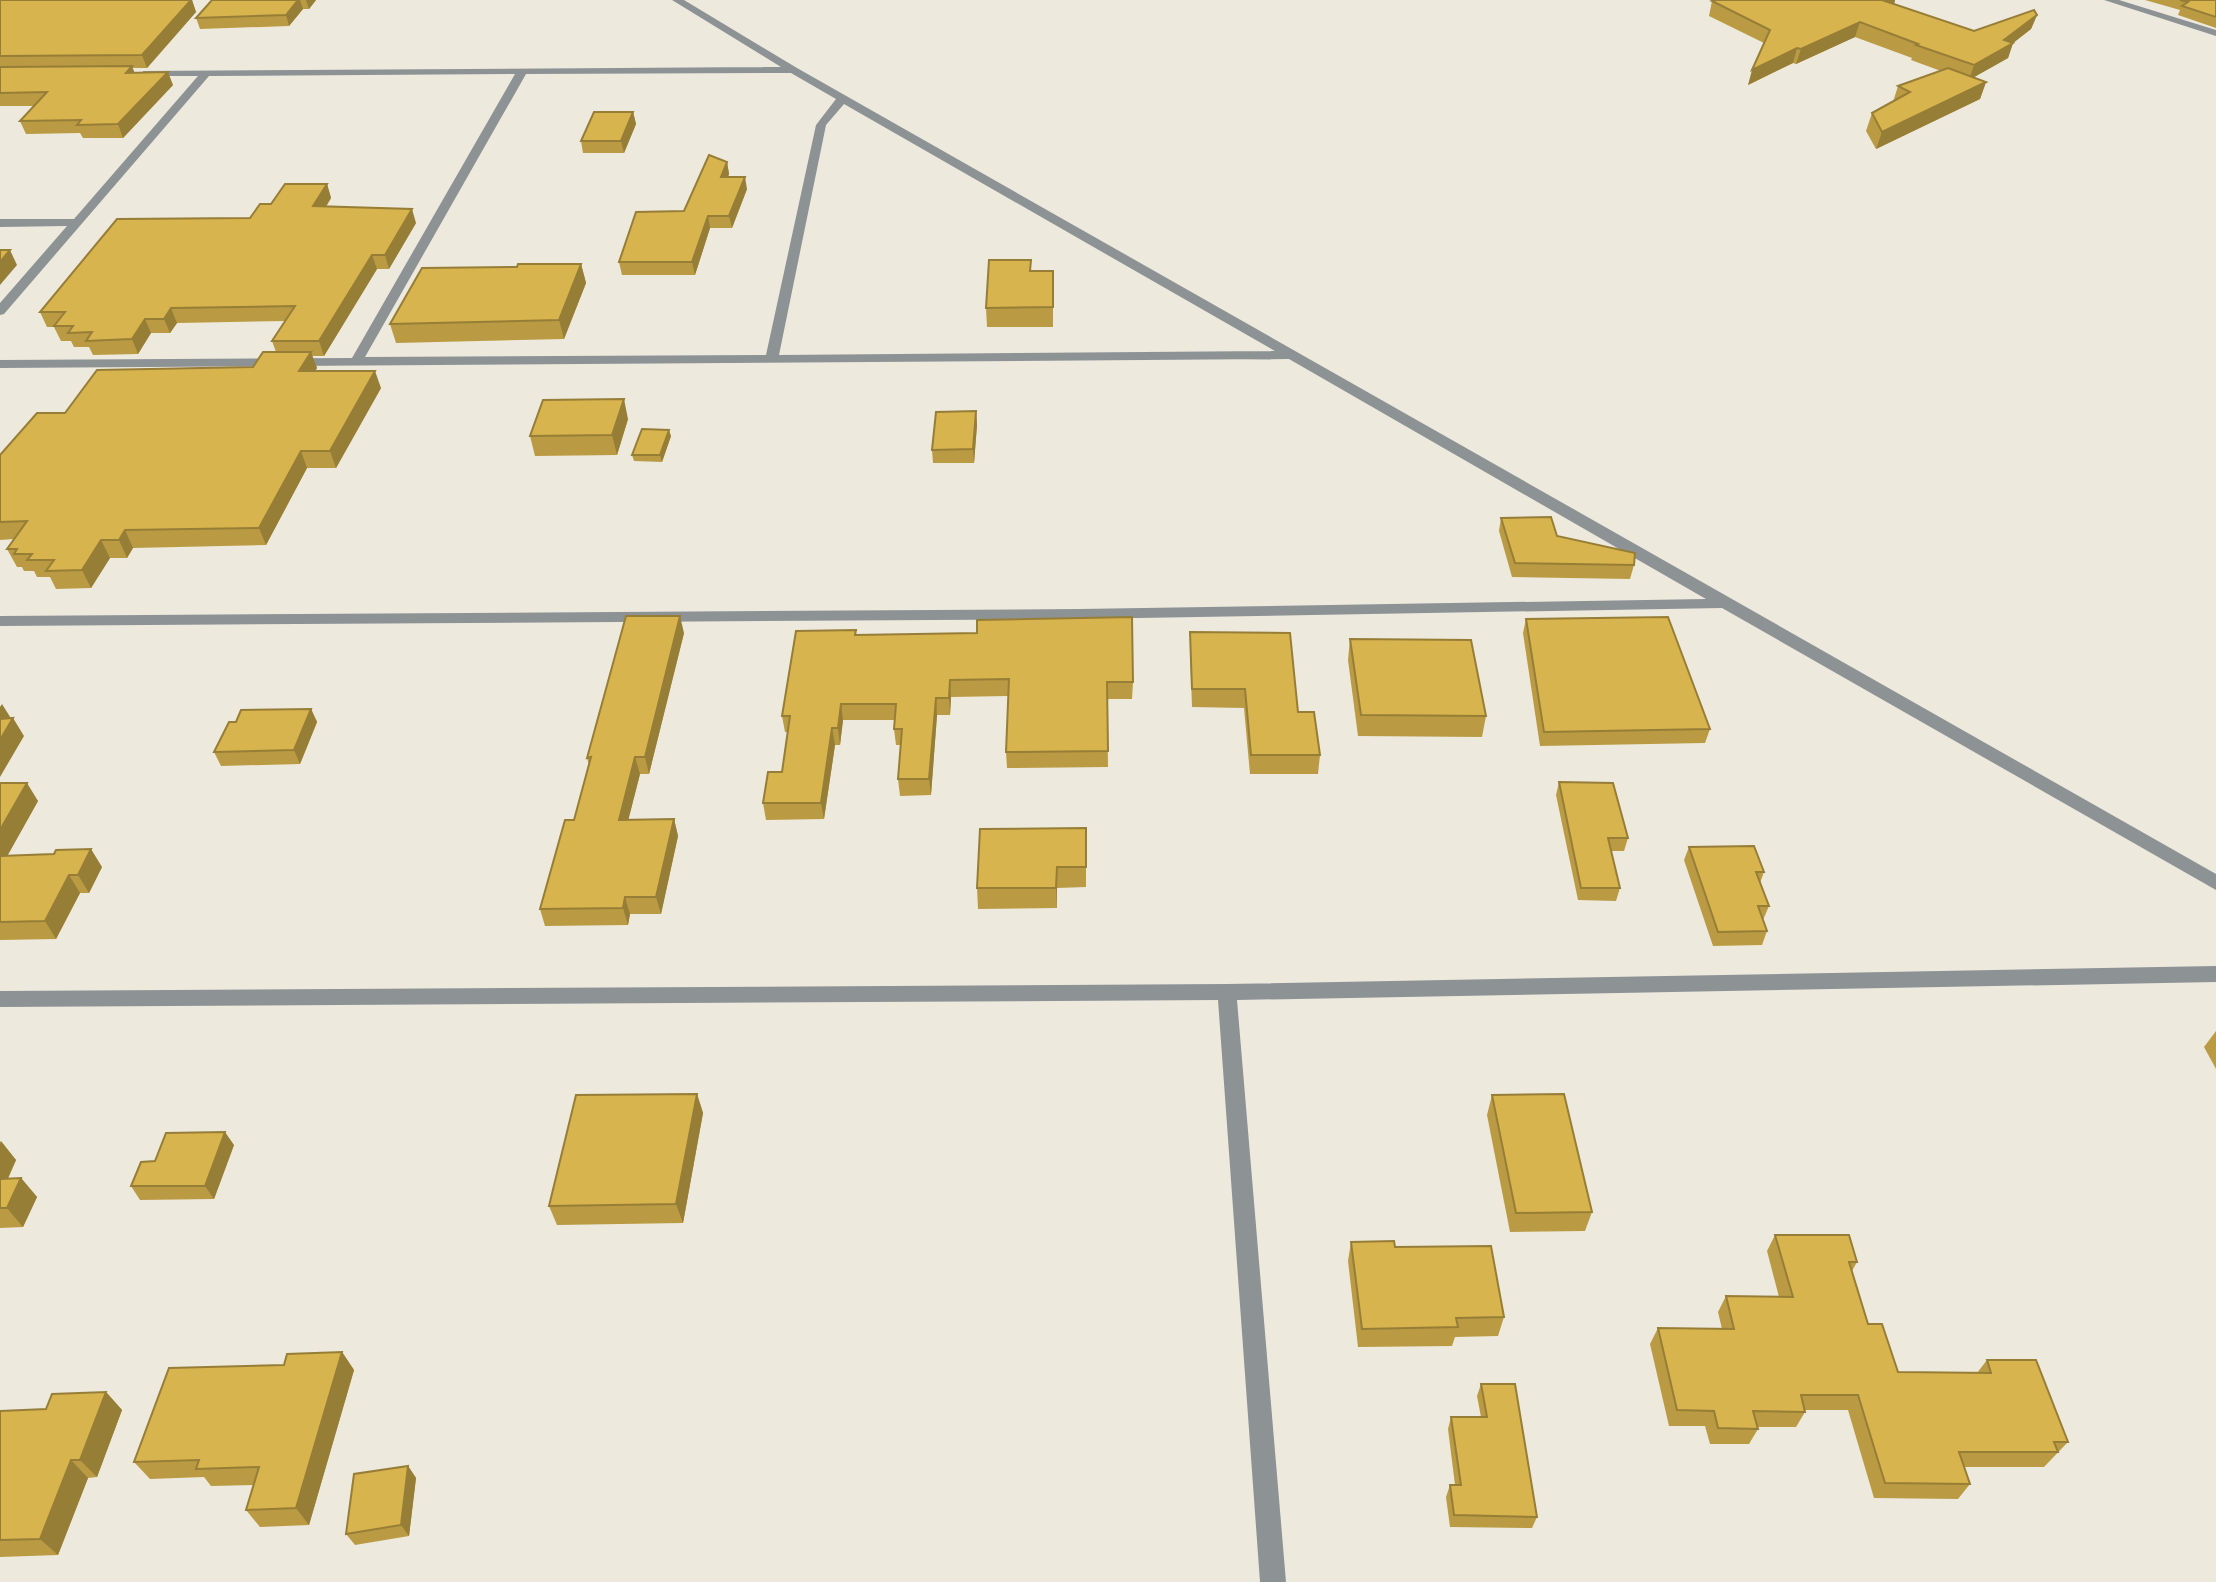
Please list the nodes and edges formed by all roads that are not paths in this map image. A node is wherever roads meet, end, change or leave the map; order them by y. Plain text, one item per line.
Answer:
1 (677, 0) edge
2 (2109, 0) edge
3 (2216, 33) edge
4 (793, 70) junction
5 (522, 72) junction
6 (137, 73) edge
7 (206, 73) junction
8 (843, 98) junction
9 (79, 222) junction
10 (0, 223) edge
11 (0, 311) edge
12 (1293, 355) junction
13 (772, 359) junction
14 (356, 362) junction
15 (0, 364) edge
16 (1727, 603) junction
17 (0, 621) edge
18 (2216, 883) edge
19 (2216, 974) edge
20 (1227, 992) junction
21 (0, 999) edge
22 (1273, 1582) edge

1 - 4 street
2 - 3 street
4 - 5 street
4 - 8 street
5 - 7 street
5 - 14 street
6 - 7 street
7 - 9 street
8 - 12 street
8 - 13 street
9 - 10 street
9 - 11 street
12 - 13 street
12 - 16 street
13 - 14 street
14 - 15 street
16 - 17 street
16 - 18 street
19 - 20 street
20 - 21 street
20 - 22 street

